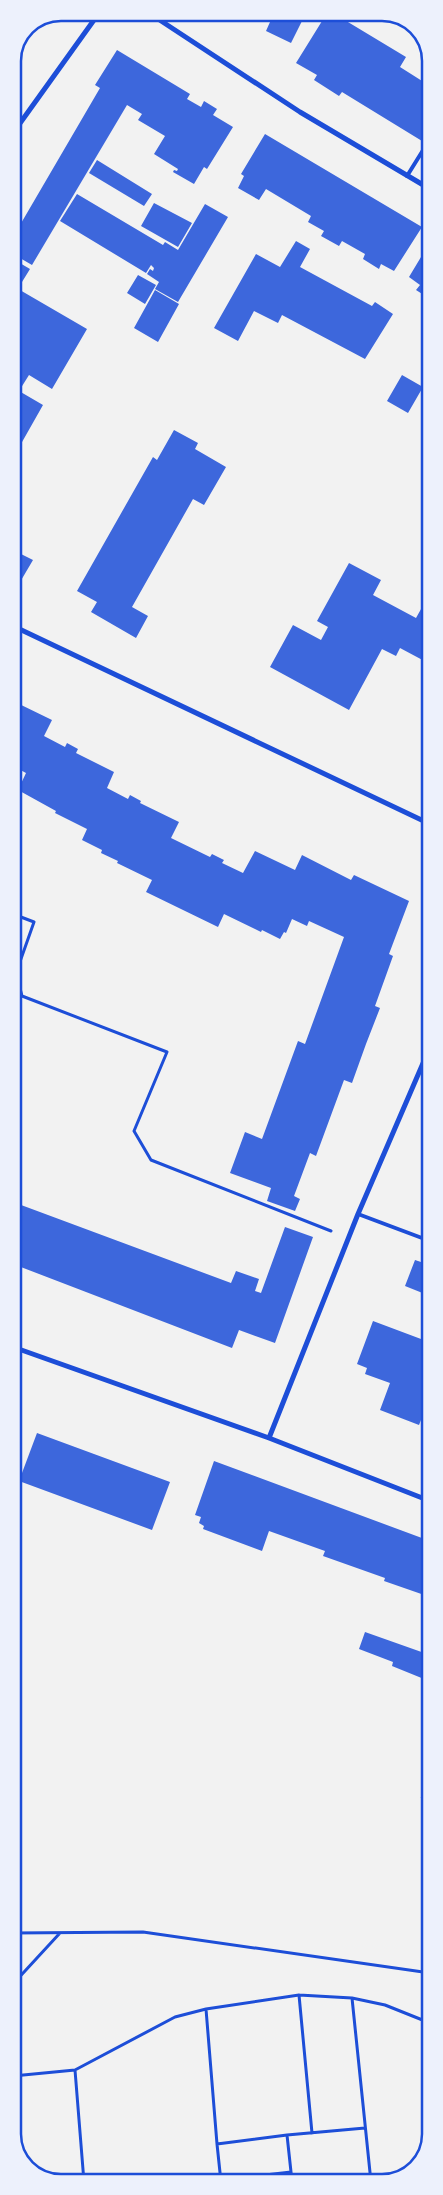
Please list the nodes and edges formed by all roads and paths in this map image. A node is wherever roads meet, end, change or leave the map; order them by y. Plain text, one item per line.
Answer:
1 (93, 21) edge
2 (162, 21) edge
3 (21, 120) edge
4 (421, 153) edge
5 (407, 176) junction
6 (421, 184) edge
7 (21, 630) edge
8 (421, 820) edge
9 (21, 917) edge
10 (21, 958) edge
11 (21, 994) edge
12 (421, 1068) edge
13 (358, 1214) junction
14 (349, 1238) junction
15 (422, 1238) edge
16 (22, 1350) edge
17 (269, 1438) junction
18 (422, 1498) edge
19 (22, 1933) edge
20 (60, 1933) junction
21 (422, 1972) edge
22 (22, 1974) edge
23 (299, 1995) junction
24 (352, 1998) junction
25 (206, 2009) junction
26 (422, 2020) edge
27 (75, 2070) junction
28 (22, 2075) edge
29 (365, 2128) junction
30 (312, 2133) junction
31 (287, 2135) junction
32 (217, 2144) junction
33 (290, 2172) joint
34 (279, 2173) edge
35 (370, 2173) edge
36 (83, 2174) edge
37 (220, 2174) edge

1 - 3 street
2 - 5 street
4 - 5 lane
5 - 6 street
7 - 8 street
9 - 10 path
11 - 14 path
12 - 13 street
13 - 14 street
13 - 15 lane
14 - 17 street
16 - 17 street
17 - 18 street
19 - 20 path
20 - 21 path
20 - 22 path
23 - 24 path
23 - 25 path
23 - 30 path
24 - 26 path
24 - 29 path
25 - 27 path
25 - 32 path
27 - 28 path
27 - 36 path
29 - 30 path
29 - 35 path
30 - 31 path
31 - 32 path
31 - 33 path
32 - 37 path
33 - 34 path

